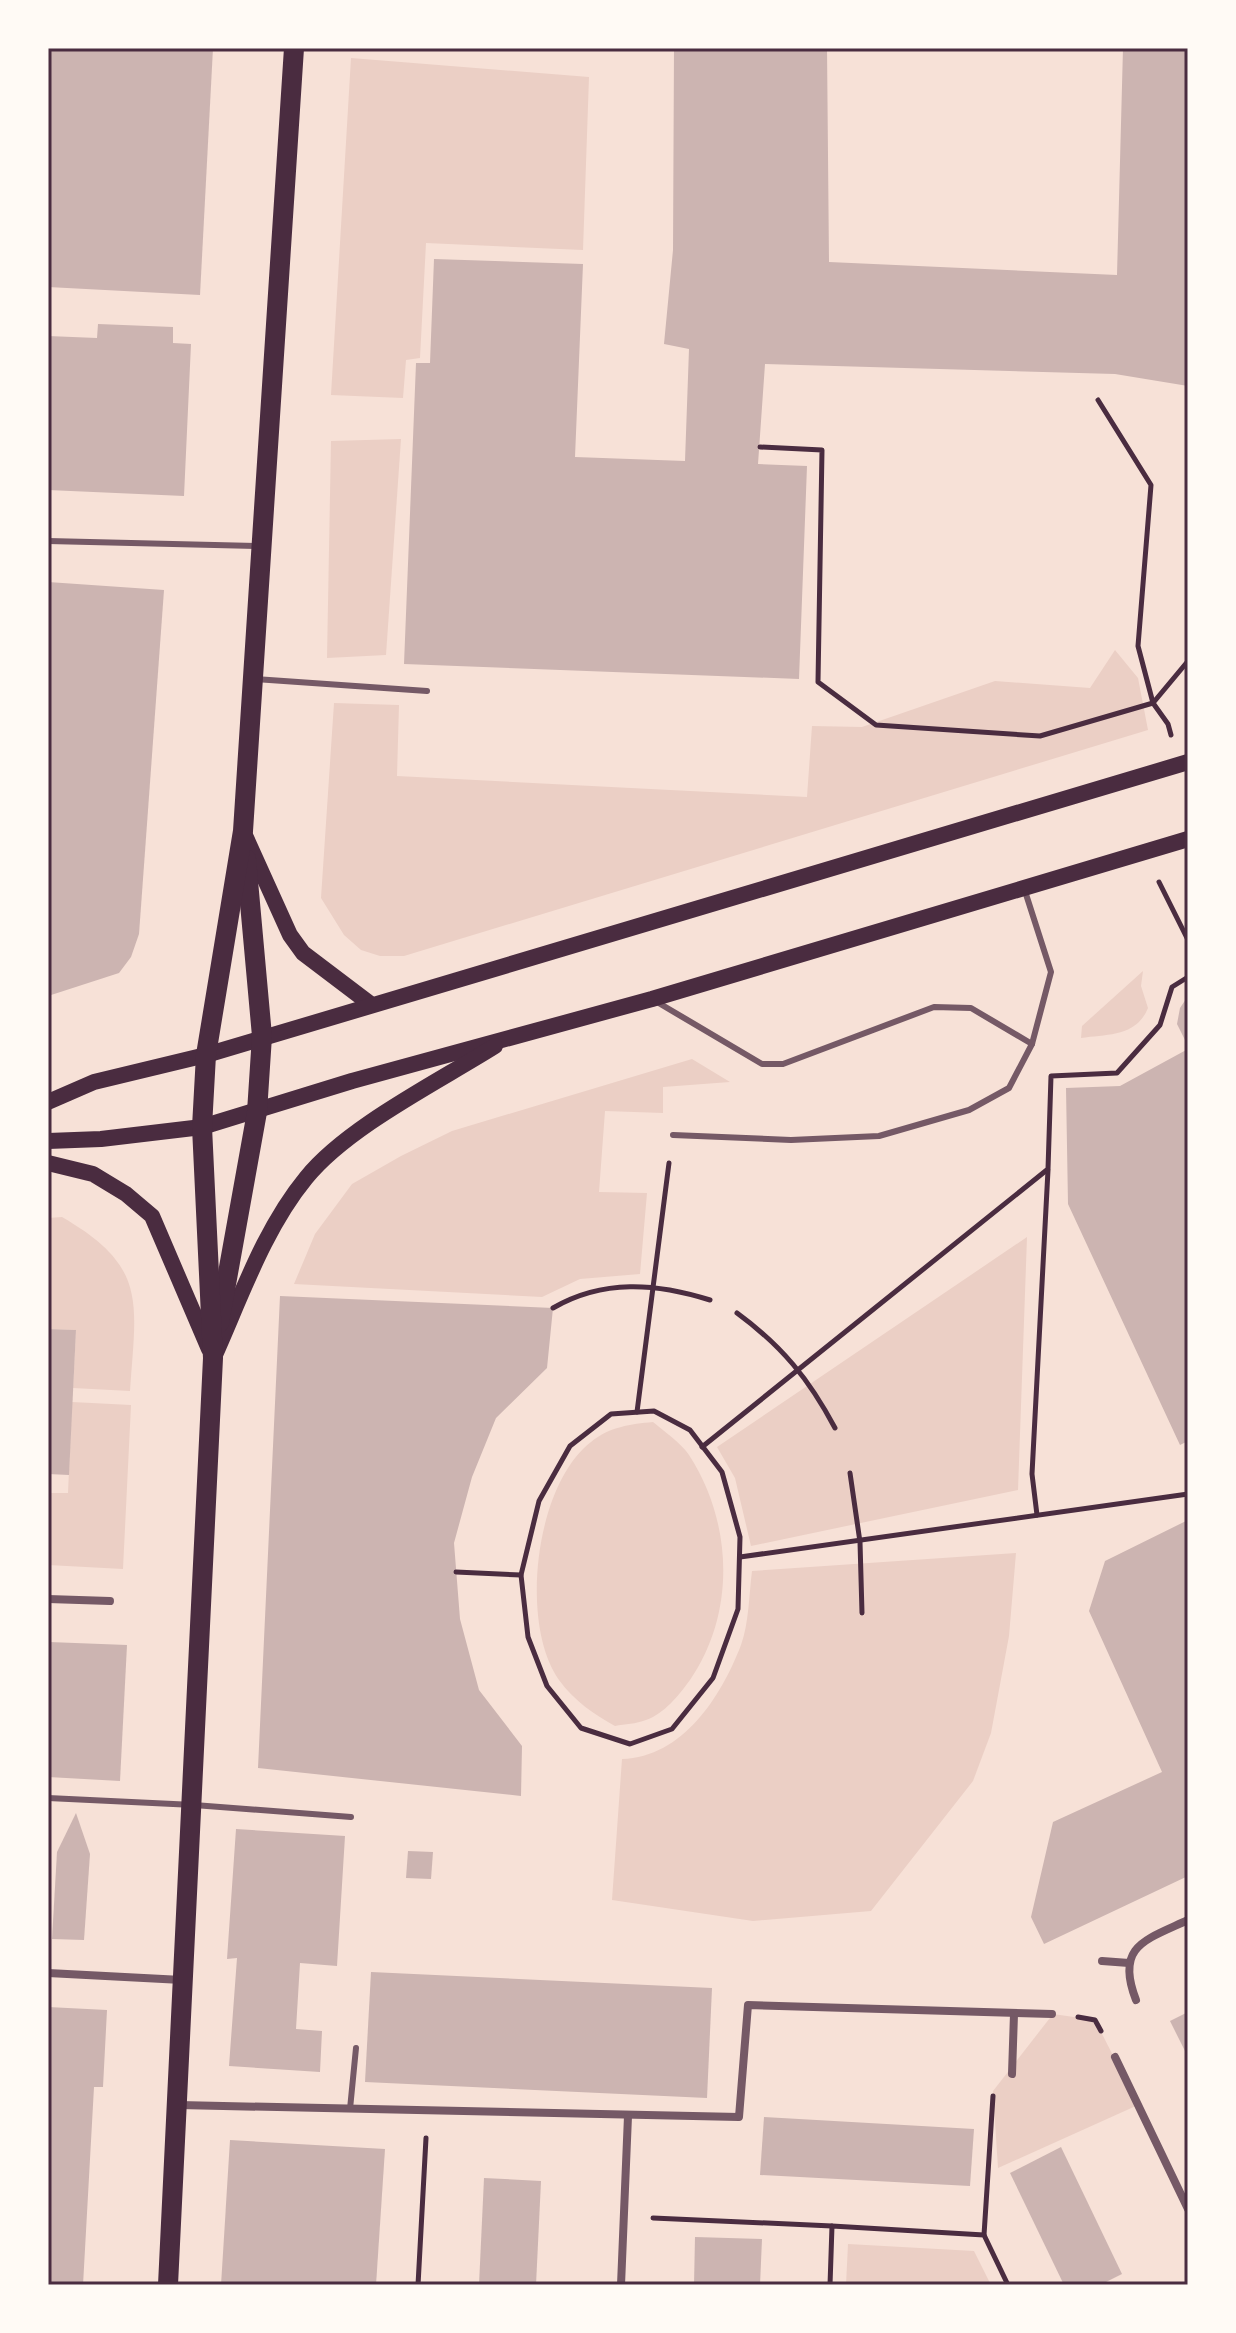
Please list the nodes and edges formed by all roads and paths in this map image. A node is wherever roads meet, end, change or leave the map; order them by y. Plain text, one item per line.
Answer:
1 (294, 48) edge
2 (1098, 400) dead end
3 (760, 447) dead end
4 (48, 541) edge
5 (264, 547) junction
6 (1188, 661) edge
7 (255, 679) junction
8 (427, 691) dead end
9 (1153, 703) junction
10 (1168, 724) dead end
11 (1188, 762) edge
12 (243, 831) junction
13 (1188, 839) edge
14 (1024, 888) junction
15 (1162, 892) dead end
16 (1188, 940) edge
17 (1188, 977) edge
18 (652, 999) junction
19 (369, 1003) junction
20 (262, 1036) junction
21 (511, 1037) junction
22 (1032, 1044) junction
23 (206, 1055) junction
24 (48, 1102) edge
25 (257, 1112) junction
26 (202, 1127) junction
27 (673, 1135) joint
28 (48, 1141) edge
29 (48, 1163) edge
30 (1048, 1169) junction
31 (654, 1288) junction
32 (710, 1300) dead end
33 (553, 1308) dead end
34 (737, 1313) dead end
35 (213, 1358) junction
36 (799, 1367) junction
37 (637, 1412) junction
38 (835, 1428) dead end
39 (702, 1447) junction
40 (850, 1473) dead end
41 (1188, 1494) edge
42 (1037, 1515) junction
43 (860, 1542) junction
44 (740, 1557) junction
45 (456, 1572) dead end
46 (521, 1575) junction
47 (48, 1599) edge
48 (110, 1601) dead end
49 (862, 1613) dead end
50 (48, 1798) edge
51 (194, 1805) junction
52 (351, 1817) dead end
53 (1188, 1920) edge
54 (1102, 1961) dead end
55 (1129, 1963) junction
56 (48, 1973) edge
57 (182, 1980) junction
58 (1136, 2000) dead end
59 (1014, 2014) junction
60 (1052, 2014) joint
61 (356, 2048) dead end
62 (1115, 2057) joint
63 (1012, 2074) joint
64 (179, 2105) junction
65 (350, 2109) junction
66 (427, 2111) junction
67 (628, 2116) junction
68 (1188, 2209) edge
69 (624, 2217) junction
70 (832, 2226) junction
71 (984, 2235) junction
72 (168, 2285) edge
73 (418, 2285) edge
74 (621, 2285) edge
75 (830, 2285) edge
76 (1008, 2285) edge

1 - 5 main road
2 - 9 path
3 - 9 path
4 - 5 lane
5 - 7 main road
6 - 9 path
7 - 8 lane
7 - 12 main road
9 - 10 path
11 - 19 main road
12 - 19 main road
12 - 20 main road
12 - 23 main road
13 - 14 main road
14 - 18 main road
14 - 22 lane
15 - 16 path
17 - 30 path
18 - 21 main road
18 - 22 lane
19 - 20 main road
20 - 23 main road
20 - 25 main road
21 - 25 main road
21 - 35 main road
22 - 27 lane
23 - 24 main road
23 - 26 main road
25 - 26 main road
25 - 35 main road
26 - 28 main road
26 - 35 main road
27 - 31 path
29 - 35 main road
30 - 36 path
30 - 42 path
31 - 32 path
31 - 33 path
31 - 37 path
34 - 36 path
35 - 51 main road
36 - 38 path
36 - 39 path
37 - 39 path
37 - 46 path
39 - 44 path
40 - 43 path
41 - 42 path
42 - 43 path
43 - 44 path
43 - 49 path
44 - 46 path
45 - 46 path
47 - 48 street
50 - 51 lane
51 - 52 lane
51 - 57 main road
53 - 55 street
54 - 55 street
55 - 58 street
56 - 57 street
57 - 64 main road
59 - 60 street
59 - 63 street
59 - 67 street
60 - 62 path
61 - 65 lane
62 - 68 street
63 - 71 path
64 - 65 street
64 - 72 main road
65 - 66 street
66 - 67 street
66 - 73 path
67 - 69 street
69 - 70 path
69 - 74 street
70 - 71 path
70 - 75 path
71 - 76 path

